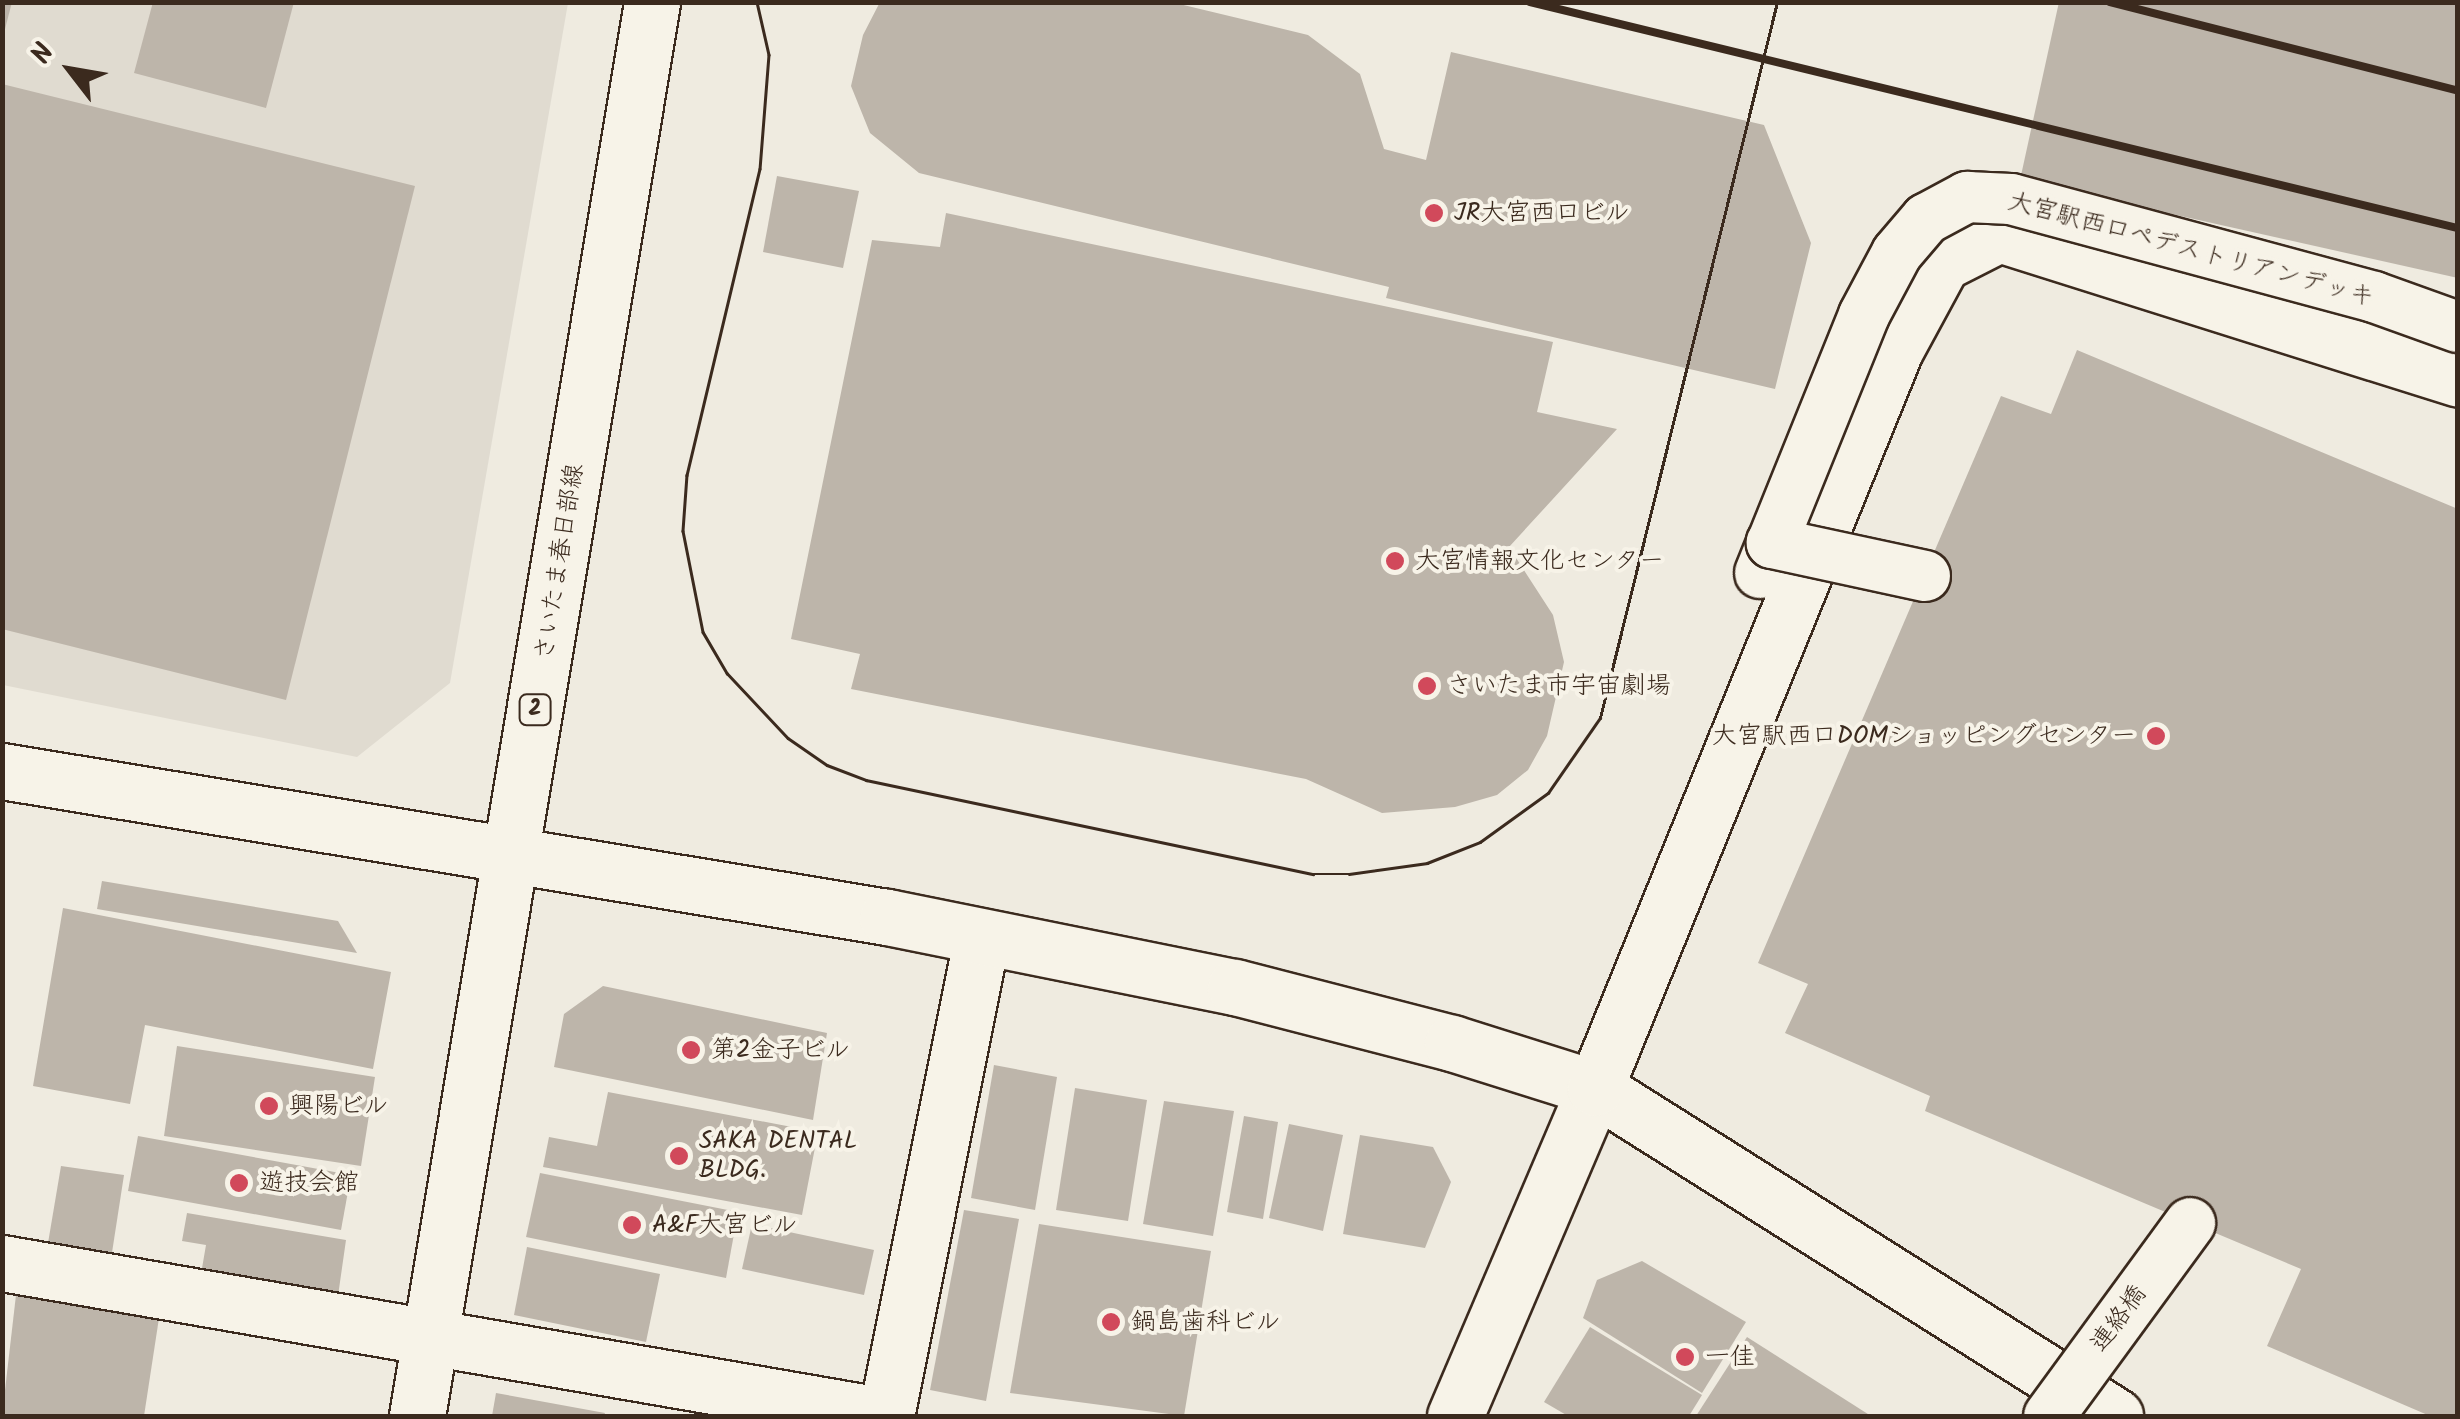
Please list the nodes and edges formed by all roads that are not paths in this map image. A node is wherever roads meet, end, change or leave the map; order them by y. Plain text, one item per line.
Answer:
1 (652, 2) edge
2 (2458, 327) edge
3 (2458, 379) edge
4 (1925, 576) dead end
5 (2, 771) edge
6 (510, 852) junction
7 (982, 937) junction
8 (1595, 1088) junction
9 (2190, 1222) dead end
10 (2, 1263) edge
11 (431, 1337) junction
12 (869, 1415) edge
13 (417, 1416) edge
14 (1455, 1416) edge
15 (2049, 1416) edge
16 (2114, 1416) edge

1 - 6 street, さいたま春日部線 / 2
2 - 4 street, 大宮駅西口ペデストリアンデッキ, bridge
3 - 8 street
5 - 6 street
6 - 7 street
6 - 11 street, さいたま春日部線 / 2
7 - 8 street
7 - 12 street
8 - 14 street
8 - 16 street
9 - 15 street, 連絡橋, bridge
10 - 11 street
11 - 12 street
11 - 13 street, さいたま春日部線 / 2

